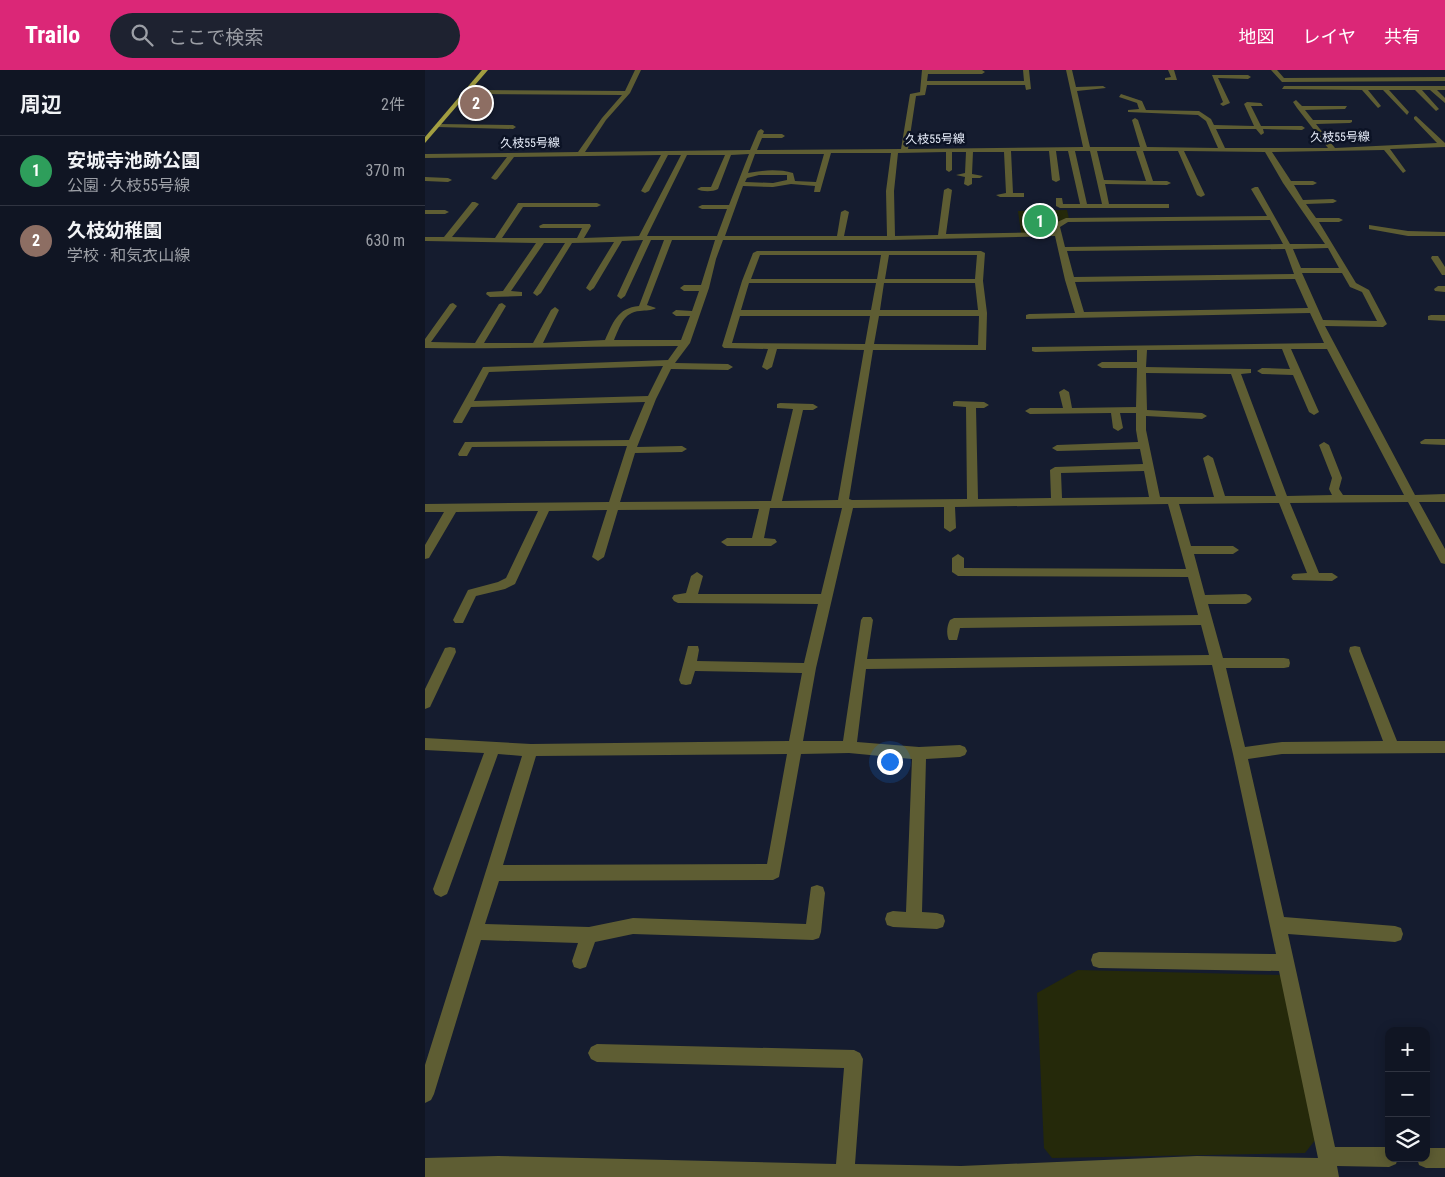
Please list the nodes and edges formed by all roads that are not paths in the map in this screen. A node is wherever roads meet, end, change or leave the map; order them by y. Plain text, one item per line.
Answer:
1 (485, 70) edge
2 (638, 70) edge
3 (1026, 70) edge
4 (1069, 70) edge
5 (1171, 70) edge
6 (1244, 70) edge
7 (1274, 70) edge
8 (1387, 70) edge
9 (925, 71) edge
10 (982, 71) edge
11 (1167, 79) dead end
12 (1397, 79) junction
13 (1445, 79) edge
14 (924, 83) junction
15 (981, 86) junction
16 (1103, 88) dead end
17 (1283, 88) dead end
18 (1417, 88) junction
19 (1432, 88) junction
20 (1445, 88) edge
21 (1073, 89) junction
22 (1364, 89) junction
23 (1385, 89) junction
24 (466, 92) junction
25 (627, 93) junction
26 (1121, 96) dead end
27 (1445, 101) edge
28 (1223, 104) dead end
29 (1261, 104) dead end
30 (1378, 106) dead end
31 (1345, 107) dead end
32 (1436, 109) dead end
33 (1130, 111) dead end
34 (1143, 111) junction
35 (1407, 113) dead end
36 (1416, 118) dead end
37 (1232, 119) dead end
38 (1135, 120) dead end
39 (1311, 122) junction
40 (1350, 122) dead end
41 (439, 126) junction
42 (513, 127) dead end
43 (1213, 127) junction
44 (1237, 127) junction
45 (1303, 128) dead end
46 (1260, 130) junction
47 (783, 136) dead end
48 (425, 141) edge
49 (1443, 145) edge
50 (1385, 148) junction
51 (970, 149) junction
52 (1007, 149) junction
53 (1052, 149) junction
54 (1071, 149) junction
55 (1090, 149) junction
56 (1142, 149) junction
57 (1180, 149) junction
58 (1222, 149) junction
59 (1267, 149) junction
60 (895, 150) junction
61 (905, 150) junction
62 (949, 150) junction
63 (1333, 150) junction
64 (828, 151) junction
65 (685, 152) junction
66 (729, 152) junction
67 (753, 152) junction
68 (666, 153) junction
69 (580, 154) junction
70 (512, 155) junction
71 (425, 156) edge
72 (949, 170) dead end
73 (1403, 171) dead end
74 (959, 176) dead end
75 (980, 176) dead end
76 (999, 176) dead end
77 (1009, 176) junction
78 (495, 178) dead end
79 (425, 179) edge
80 (448, 180) dead end
81 (742, 180) junction
82 (969, 180) junction
83 (1056, 180) dead end
84 (791, 182) junction
85 (1101, 182) junction
86 (1150, 183) junction
87 (1167, 183) dead end
88 (1287, 183) junction
89 (1313, 183) dead end
90 (701, 189) dead end
91 (948, 190) dead end
92 (1255, 190) dead end
93 (645, 192) dead end
94 (1201, 194) junction
95 (1211, 194) dead end
96 (1000, 195) dead end
97 (1011, 195) junction
98 (1021, 195) dead end
99 (1190, 195) dead end
100 (1059, 200) dead end
101 (1333, 201) dead end
102 (1300, 202) junction
103 (466, 204) dead end
104 (550, 205) junction
105 (597, 205) dead end
106 (1084, 206) junction
107 (1106, 206) junction
108 (1166, 206) dead end
109 (702, 207) dead end
110 (732, 207) junction
111 (425, 212) edge
112 (445, 212) dead end
113 (845, 212) dead end
114 (545, 213) dead end
115 (1271, 218) junction
116 (501, 220) dead end
117 (511, 220) junction
118 (1313, 220) junction
119 (1339, 220) dead end
120 (543, 226) dead end
121 (1372, 227) dead end
122 (1057, 234) junction
123 (1445, 234) edge
124 (942, 237) junction
125 (645, 238) junction
126 (669, 238) junction
127 (720, 238) junction
128 (840, 238) junction
129 (891, 238) junction
130 (425, 239) edge
131 (446, 239) junction
132 (619, 239) junction
133 (497, 240) junction
134 (542, 240) junction
135 (579, 240) junction
136 (569, 241) junction
137 (1287, 246) junction
138 (1331, 246) junction
139 (1061, 249) junction
140 (885, 254) junction
141 (1435, 258) dead end
142 (1345, 271) junction
143 (1298, 273) junction
144 (1445, 273) edge
145 (1069, 280) junction
146 (746, 281) junction
147 (979, 281) junction
148 (880, 282) junction
149 (590, 288) dead end
150 (684, 288) dead end
151 (705, 288) junction
152 (537, 293) dead end
153 (490, 294) dead end
154 (505, 294) junction
155 (519, 294) dead end
156 (621, 296) dead end
157 (453, 306) dead end
158 (502, 306) dead end
159 (642, 308) junction
160 (652, 308) dead end
161 (555, 310) dead end
162 (1315, 310) junction
163 (736, 312) junction
164 (874, 312) junction
165 (676, 313) dead end
166 (696, 314) junction
167 (983, 314) junction
168 (1080, 315) junction
169 (1029, 317) dead end
170 (1431, 318) dead end
171 (1445, 318) edge
172 (1320, 323) junction
173 (609, 342) junction
174 (685, 343) junction
175 (425, 345) edge
176 (477, 346) junction
177 (537, 346) junction
178 (1285, 346) junction
179 (1331, 346) junction
180 (773, 347) junction
181 (1141, 347) junction
182 (868, 348) junction
183 (1035, 349) dead end
184 (668, 365) junction
185 (1102, 365) dead end
186 (728, 367) dead end
187 (767, 367) dead end
188 (1142, 368) junction
189 (1235, 371) junction
190 (1248, 371) dead end
191 (1262, 371) dead end
192 (1297, 372) junction
193 (1064, 392) dead end
194 (651, 398) junction
195 (466, 404) junction
196 (956, 404) dead end
197 (971, 405) junction
198 (984, 405) dead end
199 (780, 406) dead end
200 (799, 407) junction
201 (813, 407) dead end
202 (1068, 410) junction
203 (1115, 410) junction
204 (1030, 411) dead end
205 (1142, 411) junction
206 (1314, 412) dead end
207 (1202, 416) dead end
208 (458, 421) dead end
209 (1118, 428) dead end
210 (1425, 442) dead end
211 (1445, 442) edge
212 (1144, 445) junction
213 (1324, 445) dead end
214 (632, 446) junction
215 (1057, 448) dead end
216 (682, 449) dead end
217 (463, 454) dead end
218 (1209, 458) dead end
219 (1149, 467) junction
220 (1411, 498) junction
221 (1445, 498) edge
222 (1339, 499) junction
223 (1155, 500) junction
224 (1221, 500) junction
225 (1283, 500) junction
226 (1057, 501) junction
227 (1173, 501) junction
228 (949, 502) junction
229 (973, 502) junction
230 (846, 503) junction
231 (770, 504) junction
232 (545, 507) junction
233 (613, 507) junction
234 (425, 508) edge
235 (452, 508) junction
236 (950, 528) dead end
237 (727, 542) dead end
238 (757, 542) junction
239 (771, 542) dead end
240 (1186, 550) junction
241 (1233, 550) dead end
242 (425, 555) edge
243 (598, 557) dead end
244 (958, 558) dead end
245 (1445, 560) edge
246 (1193, 572) junction
247 (697, 576) dead end
248 (1297, 577) dead end
249 (1315, 577) junction
250 (1332, 577) dead end
251 (678, 598) dead end
252 (691, 598) junction
253 (825, 599) junction
254 (1246, 599) dead end
255 (1200, 600) junction
256 (459, 620) dead end
257 (867, 620) dead end
258 (1206, 620) junction
259 (953, 636) dead end
260 (693, 650) dead end
261 (1355, 651) dead end
262 (450, 652) dead end
263 (1218, 662) junction
264 (1284, 663) dead end
265 (860, 664) junction
266 (689, 666) junction
267 (809, 668) junction
268 (686, 680) dead end
269 (425, 703) edge
270 (425, 744) edge
271 (1445, 747) edge
272 (493, 748) junction
273 (795, 748) junction
274 (849, 748) junction
275 (1393, 748) junction
276 (531, 750) junction
277 (960, 751) dead end
278 (919, 753) junction
279 (1240, 754) junction
280 (494, 873) junction
281 (441, 889) dead end
282 (817, 893) dead end
283 (893, 919) dead end
284 (914, 920) junction
285 (937, 921) dead end
286 (1278, 925) junction
287 (476, 932) junction
288 (1395, 934) dead end
289 (589, 935) junction
290 (1099, 960) dead end
291 (580, 961) dead end
292 (1286, 963) junction
293 (597, 1053) dead end
294 (425, 1094) edge
295 (1385, 1158) edge
296 (1430, 1158) edge
297 (1445, 1158) edge
298 (1328, 1167) edge
299 (425, 1168) edge
300 (595, 1173) edge
301 (833, 1175) edge

1 - 24 main road
2 - 25 street
3 - 15 street
4 - 21 street
5 - 11 street
6 - 28 street
7 - 12 street
8 - 12 street
9 - 10 street
9 - 14 street
10 - 15 street
12 - 13 street
14 - 15 street
14 - 61 street
16 - 21 street
17 - 22 street
18 - 19 street
18 - 23 street
18 - 32 street
19 - 20 street
19 - 27 street
21 - 55 street
22 - 23 street
22 - 30 street
23 - 35 street
24 - 25 street
24 - 41 main road
25 - 69 street
26 - 34 street
29 - 46 street
31 - 39 street
33 - 34 street
34 - 43 street
36 - 49 street
37 - 44 street
38 - 56 street
39 - 40 street
39 - 63 street
41 - 42 street
41 - 48 main road
43 - 44 street
43 - 58 street
44 - 46 street
45 - 46 street
47 - 67 street
49 - 50 street, 久枝55号線
50 - 63 street, 久枝55号線
50 - 73 street
51 - 52 street, 久枝55号線
51 - 62 street, 久枝55号線
51 - 82 street
52 - 53 street, 久枝55号線
52 - 77 street
53 - 54 street, 久枝55号線
53 - 83 street
54 - 55 street, 久枝55号線
54 - 106 street
55 - 56 street, 久枝55号線
55 - 85 street
56 - 57 street, 久枝55号線
56 - 86 street
57 - 58 street, 久枝55号線
57 - 94 street
58 - 59 street, 久枝55号線
59 - 63 street, 久枝55号線
59 - 88 street
60 - 61 street, 久枝55号線
60 - 64 street, 久枝55号線
60 - 129 street
61 - 62 street, 久枝55号線
62 - 72 street
64 - 67 street, 久枝55号線
64 - 84 street
65 - 66 street, 久枝55号線
65 - 68 street, 久枝55号線
65 - 125 street
66 - 67 street, 久枝55号線
66 - 90 street
67 - 81 street
68 - 69 street, 久枝55号線
68 - 93 street
69 - 70 street, 久枝55号線
70 - 71 street, 久枝55号線
70 - 78 street
74 - 82 street
75 - 82 street
76 - 77 street
77 - 97 street
79 - 80 street
81 - 84 street
81 - 84 street
81 - 110 street
85 - 86 street
85 - 107 street
86 - 87 street
88 - 89 street
88 - 102 street
91 - 124 street
92 - 115 street
94 - 95 street
94 - 99 street
96 - 97 street
97 - 98 street
100 - 106 street
101 - 102 street
102 - 118 street
103 - 131 street
104 - 105 street
104 - 114 street
104 - 117 street
106 - 107 street
107 - 108 street
109 - 110 street
110 - 127 street
111 - 112 street
113 - 128 street
115 - 122 street
115 - 137 street
116 - 117 street
117 - 133 street
118 - 119 street
118 - 138 street
120 - 135 street
121 - 123 street
122 - 124 street
122 - 139 street
124 - 129 street
125 - 126 street
125 - 132 street
125 - 156 street
126 - 127 street
126 - 159 street
127 - 128 street
127 - 151 street
128 - 129 street
130 - 131 street
131 - 133 street
132 - 135 street
132 - 149 street
133 - 134 street
134 - 136 street
134 - 154 street
135 - 136 street
136 - 152 street
137 - 138 street
137 - 139 street
137 - 143 street
138 - 142 street
139 - 145 street
140 - 146 street
140 - 147 street
140 - 148 street
141 - 144 street
142 - 143 street
142 - 172 street
143 - 145 street
143 - 162 street
145 - 168 street
146 - 148 street
146 - 163 street
147 - 148 street
147 - 167 street
148 - 164 street
150 - 151 street
151 - 166 street
153 - 154 street
154 - 155 street
157 - 175 street
158 - 176 street
159 - 160 street
159 - 173 street
161 - 177 street
162 - 168 street
162 - 172 street
163 - 164 street
163 - 180 street
164 - 167 street
164 - 182 street
165 - 166 street
166 - 174 street
167 - 182 street
168 - 169 street
170 - 171 street
172 - 179 street
173 - 174 street
173 - 177 street
174 - 184 street
175 - 176 street
176 - 177 street
178 - 179 street
178 - 181 street
178 - 192 street
179 - 220 street
180 - 182 street
180 - 187 street
181 - 183 street
181 - 188 street
182 - 230 street
184 - 186 street
184 - 194 street
184 - 195 street
185 - 188 street
188 - 189 street
188 - 205 street
189 - 190 street
189 - 225 street
191 - 192 street
192 - 206 street
193 - 202 street
194 - 195 street
194 - 214 street
195 - 208 street
196 - 197 street
197 - 198 street
197 - 229 street
199 - 200 street
200 - 201 street
200 - 231 street
202 - 203 street
202 - 204 street
203 - 205 street
203 - 209 street
205 - 207 street
205 - 212 street
210 - 211 street
212 - 215 street
212 - 219 street
213 - 222 street
214 - 216 street
214 - 217 street
214 - 233 street
218 - 224 street
219 - 223 street
219 - 226 street
220 - 221 street
220 - 222 street
220 - 245 street
222 - 225 street
223 - 226 street
223 - 227 street
224 - 225 street
224 - 227 street
225 - 249 street
226 - 229 street
227 - 240 street
228 - 229 street
228 - 230 street
228 - 236 street
230 - 231 street
230 - 253 street
231 - 233 street
231 - 238 street
232 - 233 street
232 - 235 street
232 - 256 street
233 - 243 street
234 - 235 street
235 - 242 street
237 - 238 street
238 - 239 street
240 - 241 street
240 - 246 street
244 - 246 street
246 - 255 street
247 - 252 street
248 - 249 street
249 - 250 street
251 - 252 street
252 - 253 street
253 - 267 street
254 - 255 street
255 - 258 street
257 - 265 street
258 - 259 street
258 - 263 street
260 - 266 street
261 - 275 street
262 - 269 street
263 - 264 street
263 - 265 street
263 - 279 street
265 - 274 street
266 - 267 street
266 - 268 street
267 - 273 street
270 - 272 street
271 - 275 street
272 - 276 street
272 - 281 street
273 - 274 street
273 - 276 street
273 - 280 street
274 - 278 street
275 - 279 street
276 - 280 street
277 - 278 street
278 - 284 street
279 - 286 street
280 - 287 street
282 - 289 street
283 - 284 street
284 - 285 street
286 - 288 street
286 - 292 street
287 - 289 street
287 - 294 street
289 - 291 street
290 - 292 street
292 - 298 street
293 - 301 street
295 - 298 street
296 - 297 street
298 - 301 street
299 - 300 street
300 - 301 street

